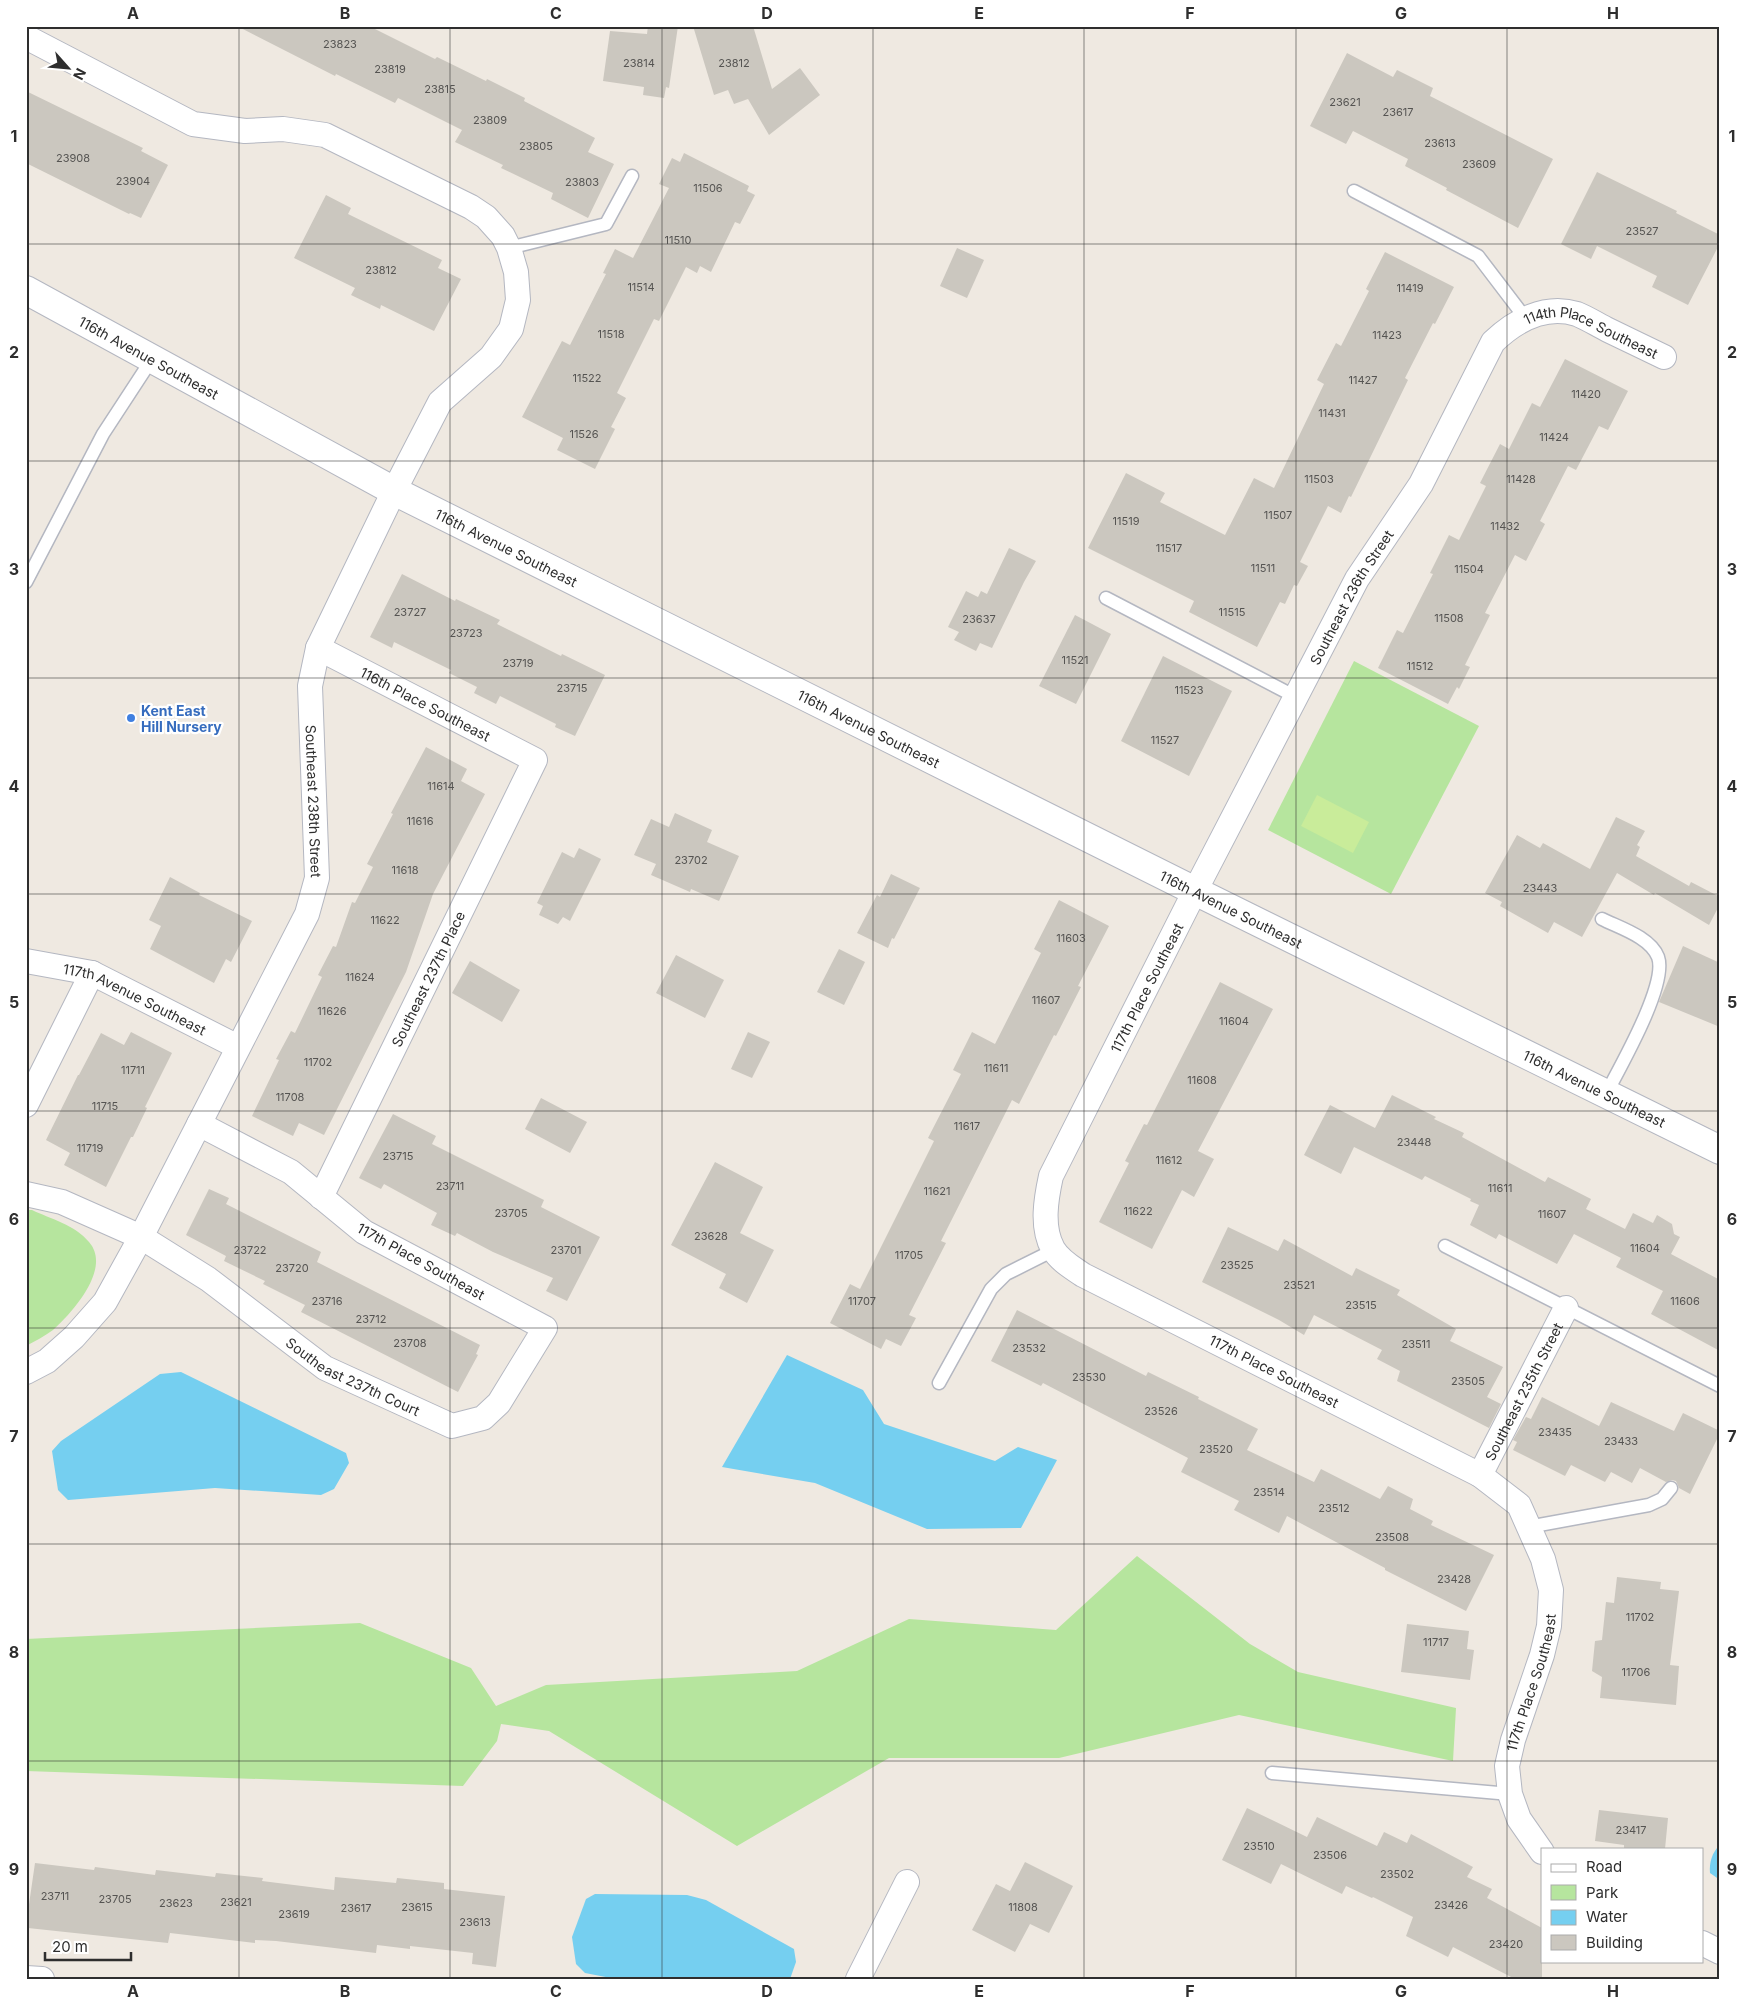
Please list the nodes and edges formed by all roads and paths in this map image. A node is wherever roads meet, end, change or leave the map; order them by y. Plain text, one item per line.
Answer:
1 (26, 37) edge
2 (632, 176) dead end
3 (1354, 191) dead end
4 (509, 248) junction
5 (26, 290) edge
6 (1526, 319) junction
7 (1664, 357) dead end
8 (152, 359) junction
9 (394, 491) junction
10 (26, 582) edge
11 (1106, 598) dead end
12 (318, 648) junction
13 (1296, 697) junction
14 (535, 760) joint
15 (1195, 891) junction
16 (1602, 919) dead end
17 (26, 961) edge
18 (92, 972) junction
19 (238, 1047) junction
20 (1606, 1094) junction
21 (26, 1105) edge
22 (199, 1124) junction
23 (1720, 1150) edge
24 (26, 1194) edge
25 (321, 1197) junction
26 (141, 1238) junction
27 (1445, 1246) dead end
28 (1054, 1250) junction
29 (1566, 1308) junction
30 (545, 1328) joint
31 (26, 1372) edge
32 (938, 1383) dead end
33 (1720, 1386) edge
34 (1480, 1475) junction
35 (1671, 1488) dead end
36 (1528, 1527) junction
37 (1272, 1773) dead end
38 (1510, 1794) junction
39 (1541, 1851) edge
40 (907, 1882) dead end
41 (1704, 1944) edge
42 (1720, 1952) edge
43 (26, 1978) edge
44 (42, 1979) edge
45 (858, 1979) edge

1 - 4 street, Southeast 238th Street
2 - 4 lane
3 - 6 lane, 114th Place Southeast
4 - 9 street, Southeast 238th Street
5 - 8 main road, 116th Avenue Southeast
6 - 7 street, 114th Place Southeast
6 - 13 street, Southeast 236th Street
8 - 9 main road, 116th Avenue Southeast
8 - 10 lane
9 - 12 street, Southeast 238th Street
9 - 15 main road, 116th Avenue Southeast
11 - 13 lane
12 - 14 street, 116th Place Southeast
12 - 19 street, Southeast 238th Street
13 - 15 street, Southeast 236th Street
14 - 25 street, Southeast 237th Place
15 - 20 main road, 116th Avenue Southeast
15 - 28 street, 117th Place Southeast
16 - 20 lane
17 - 18 street, 117th Avenue Southeast
18 - 19 street, 117th Avenue Southeast
18 - 21 street
19 - 22 street, Southeast 238th Street
20 - 23 main road, 116th Avenue Southeast
22 - 25 street, 117th Place Southeast
22 - 26 street, Southeast 238th Street
24 - 26 street, Southeast 237th Court
25 - 30 street, 117th Place Southeast
26 - 30 street, Southeast 237th Court
26 - 31 street, Southeast 238th Street
27 - 29 lane
28 - 32 lane
28 - 34 street, 117th Place Southeast
29 - 33 lane
29 - 34 street, Southeast 235th Street
34 - 36 street, 117th Place Southeast
35 - 36 lane
36 - 38 street, 117th Place Southeast
37 - 38 lane
38 - 39 street, 117th Place Southeast
40 - 45 street
41 - 42 street
43 - 44 street

